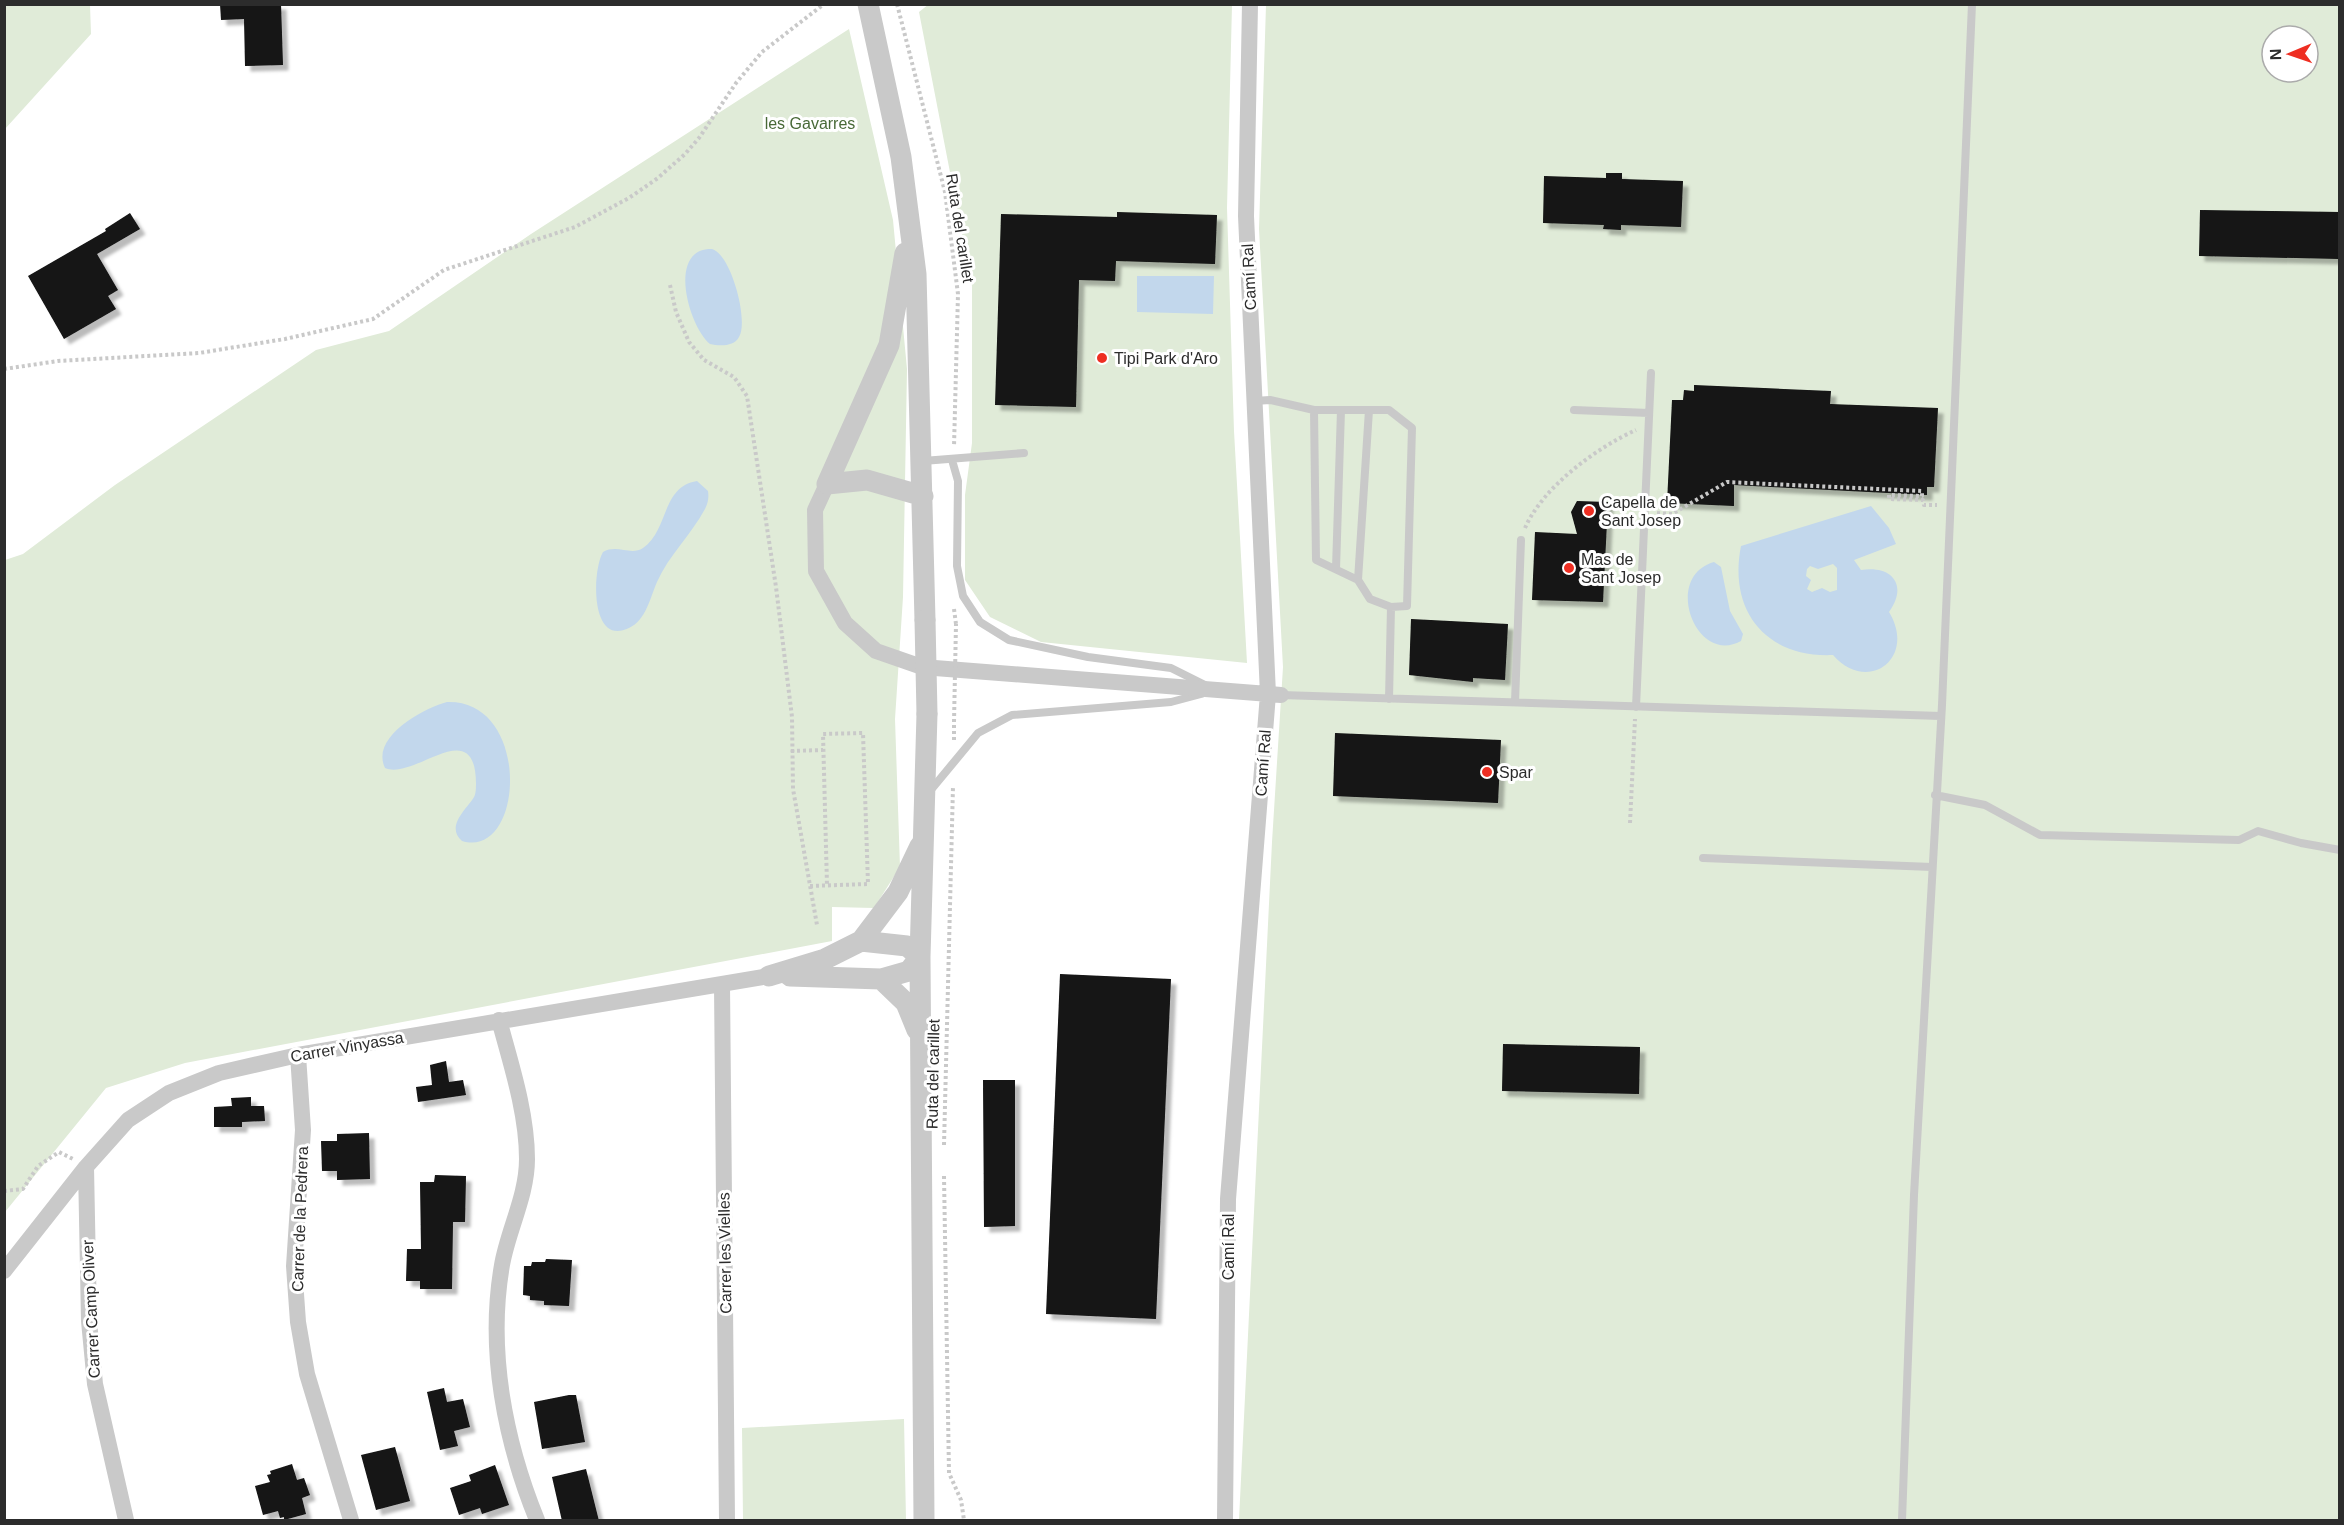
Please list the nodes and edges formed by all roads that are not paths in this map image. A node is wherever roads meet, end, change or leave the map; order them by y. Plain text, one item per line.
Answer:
1 (868, 4) edge
2 (1250, 4) edge
3 (1972, 4) edge
4 (910, 213) junction
5 (1651, 373) dead end
6 (1254, 402) junction
7 (1314, 410) junction
8 (1341, 410) junction
9 (1369, 410) junction
10 (1574, 410) dead end
11 (1649, 413) junction
12 (1024, 453) dead end
13 (922, 460) junction
14 (952, 460) junction
15 (827, 484) junction
16 (923, 496) junction
17 (1521, 540) road end
18 (1336, 569) junction
19 (1358, 580) junction
20 (1391, 607) junction
21 (1216, 690) junction
22 (1275, 694) junction
23 (1389, 699) junction
24 (1515, 702) junction
25 (1636, 706) junction
26 (1941, 716) junction
27 (1935, 795) junction
28 (924, 799) junction
29 (923, 840) junction
30 (2340, 850) edge
31 (1703, 858) dead end
32 (1932, 867) junction
33 (861, 941) junction
34 (920, 957) junction
35 (769, 976) junction
36 (881, 979) junction
37 (722, 986) junction
38 (499, 1020) junction
39 (920, 1038) junction
40 (298, 1055) junction
41 (86, 1167) junction
42 (4, 1271) edge
43 (126, 1521) edge
44 (351, 1521) edge
45 (537, 1521) edge
46 (727, 1521) edge
47 (924, 1521) edge
48 (1225, 1521) edge
49 (1902, 1521) edge

1 - 4 street
2 - 6 street, Camí Ral
3 - 26 lane
4 - 13 street
4 - 15 street
5 - 11 lane
6 - 7 lane
6 - 22 street, Camí Ral
7 - 8 lane
7 - 18 lane
8 - 9 lane
8 - 18 lane
9 - 19 lane
9 - 20 lane
10 - 11 lane
11 - 25 lane
12 - 14 lane
13 - 14 lane
13 - 16 street
14 - 21 lane
15 - 16 street
15 - 21 street
16 - 28 street, bridge
17 - 24 lane
18 - 19 lane
19 - 20 lane
20 - 23 lane
21 - 22 street
21 - 28 lane
22 - 23 lane
22 - 48 street, Camí Ral
23 - 24 lane
24 - 25 lane
25 - 26 lane
26 - 27 lane
27 - 30 lane
27 - 32 lane
28 - 29 street
29 - 33 street
29 - 34 street
31 - 32 lane
32 - 49 lane
33 - 34 street
33 - 35 street
34 - 36 street
34 - 39 street
35 - 36 street
35 - 37 street, Carrer Vinyassa
36 - 39 street
37 - 38 street, Carrer Vinyassa
37 - 46 street, Carrer les Vielles
38 - 40 street, Carrer Vinyassa
38 - 45 street
39 - 47 street
40 - 41 street, Carrer Vinyassa
40 - 44 street, Carrer de la Pedrera
41 - 42 street, Carrer Vinyassa
41 - 43 street, Carrer Camp Oliver

